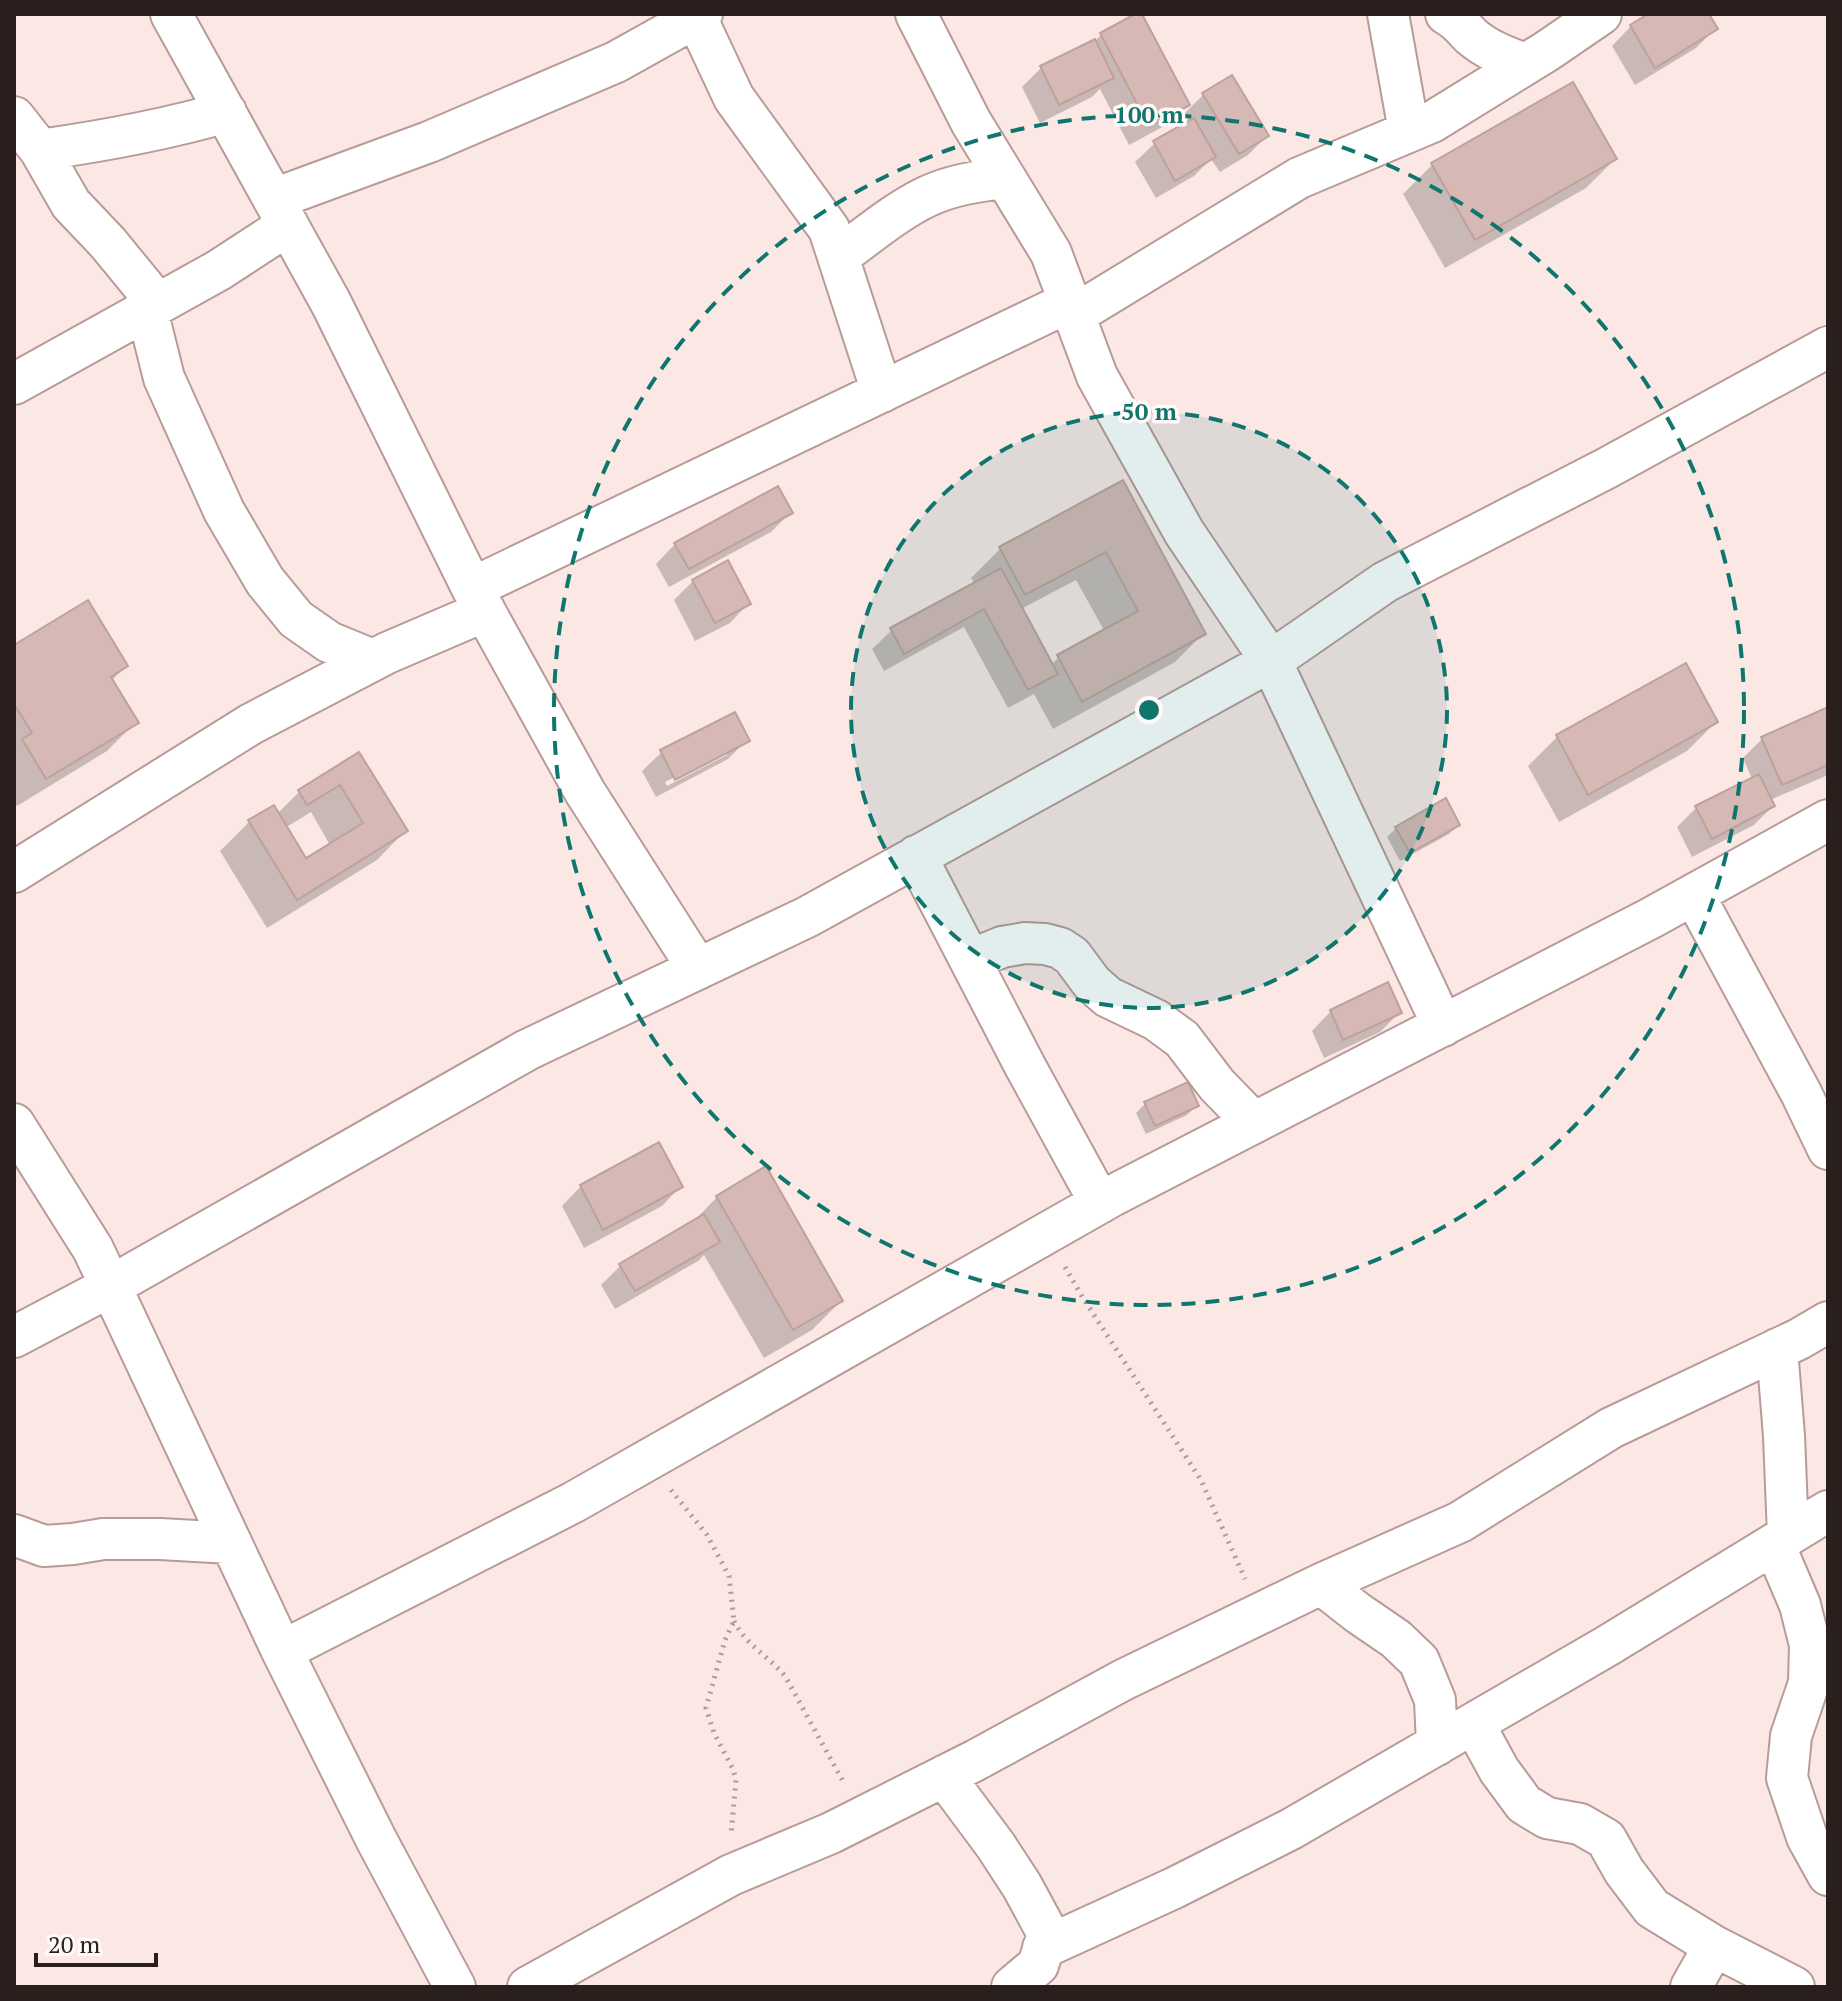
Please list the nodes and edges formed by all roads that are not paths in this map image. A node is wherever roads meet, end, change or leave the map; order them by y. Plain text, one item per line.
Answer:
1 (171, 14) edge
2 (916, 14) edge
3 (1388, 14) edge
4 (1446, 14) edge
5 (1601, 14) edge
6 (699, 16) edge
7 (1525, 64) junction
8 (226, 112) junction
9 (14, 117) edge
10 (1409, 131) junction
11 (40, 150) junction
12 (1005, 178) junction
13 (281, 212) junction
14 (838, 257) junction
15 (152, 307) junction
16 (1072, 309) junction
17 (1828, 347) edge
18 (14, 384) edge
19 (882, 392) junction
20 (478, 600) junction
21 (373, 660) junction
22 (1271, 661) junction
23 (1828, 820) edge
24 (916, 856) junction
25 (14, 872) edge
26 (1694, 895) junction
27 (971, 960) junction
28 (698, 969) junction
29 (1443, 1026) junction
30 (1254, 1123) junction
31 (14, 1124) edge
32 (1828, 1149) edge
33 (1100, 1203) junction
34 (111, 1286) junction
35 (1828, 1322) edge
36 (14, 1337) edge
37 (1777, 1349) junction
38 (1828, 1511) edge
39 (14, 1535) edge
40 (1781, 1540) junction
41 (231, 1543) junction
42 (1321, 1584) junction
43 (282, 1651) junction
44 (1474, 1724) junction
45 (1437, 1745) junction
46 (944, 1776) junction
47 (1828, 1875) edge
48 (1714, 1946) junction
49 (1043, 1948) junction
50 (455, 1987) edge
51 (528, 1987) edge
52 (1012, 1987) edge
53 (1691, 1987) edge
54 (1794, 1987) edge

1 - 8 street
2 - 12 street
3 - 10 street
4 - 7 street
5 - 7 street
6 - 13 street
6 - 14 street
7 - 10 street
8 - 11 street
8 - 13 street
9 - 11 street
10 - 16 street
11 - 15 street
12 - 14 street
12 - 16 street
13 - 15 street
13 - 20 street
14 - 19 street
15 - 18 street
15 - 21 street
16 - 19 street
16 - 22 street
17 - 22 street
19 - 20 street
20 - 21 street
20 - 28 street
21 - 25 street
22 - 24 street
22 - 29 street
23 - 26 street
24 - 27 street
24 - 28 street
26 - 29 street
26 - 32 street
27 - 30 street
27 - 33 street
28 - 34 street
29 - 30 street
30 - 33 street
31 - 34 street
33 - 43 street
34 - 36 street
34 - 41 street
35 - 37 street
37 - 40 street
37 - 42 street
38 - 40 street
39 - 41 street
40 - 44 street
40 - 47 street
41 - 43 street
42 - 45 street
42 - 46 street
43 - 50 street
44 - 45 street
44 - 48 street
45 - 49 street
46 - 49 street
46 - 51 street
48 - 53 street
48 - 54 street
49 - 52 street

